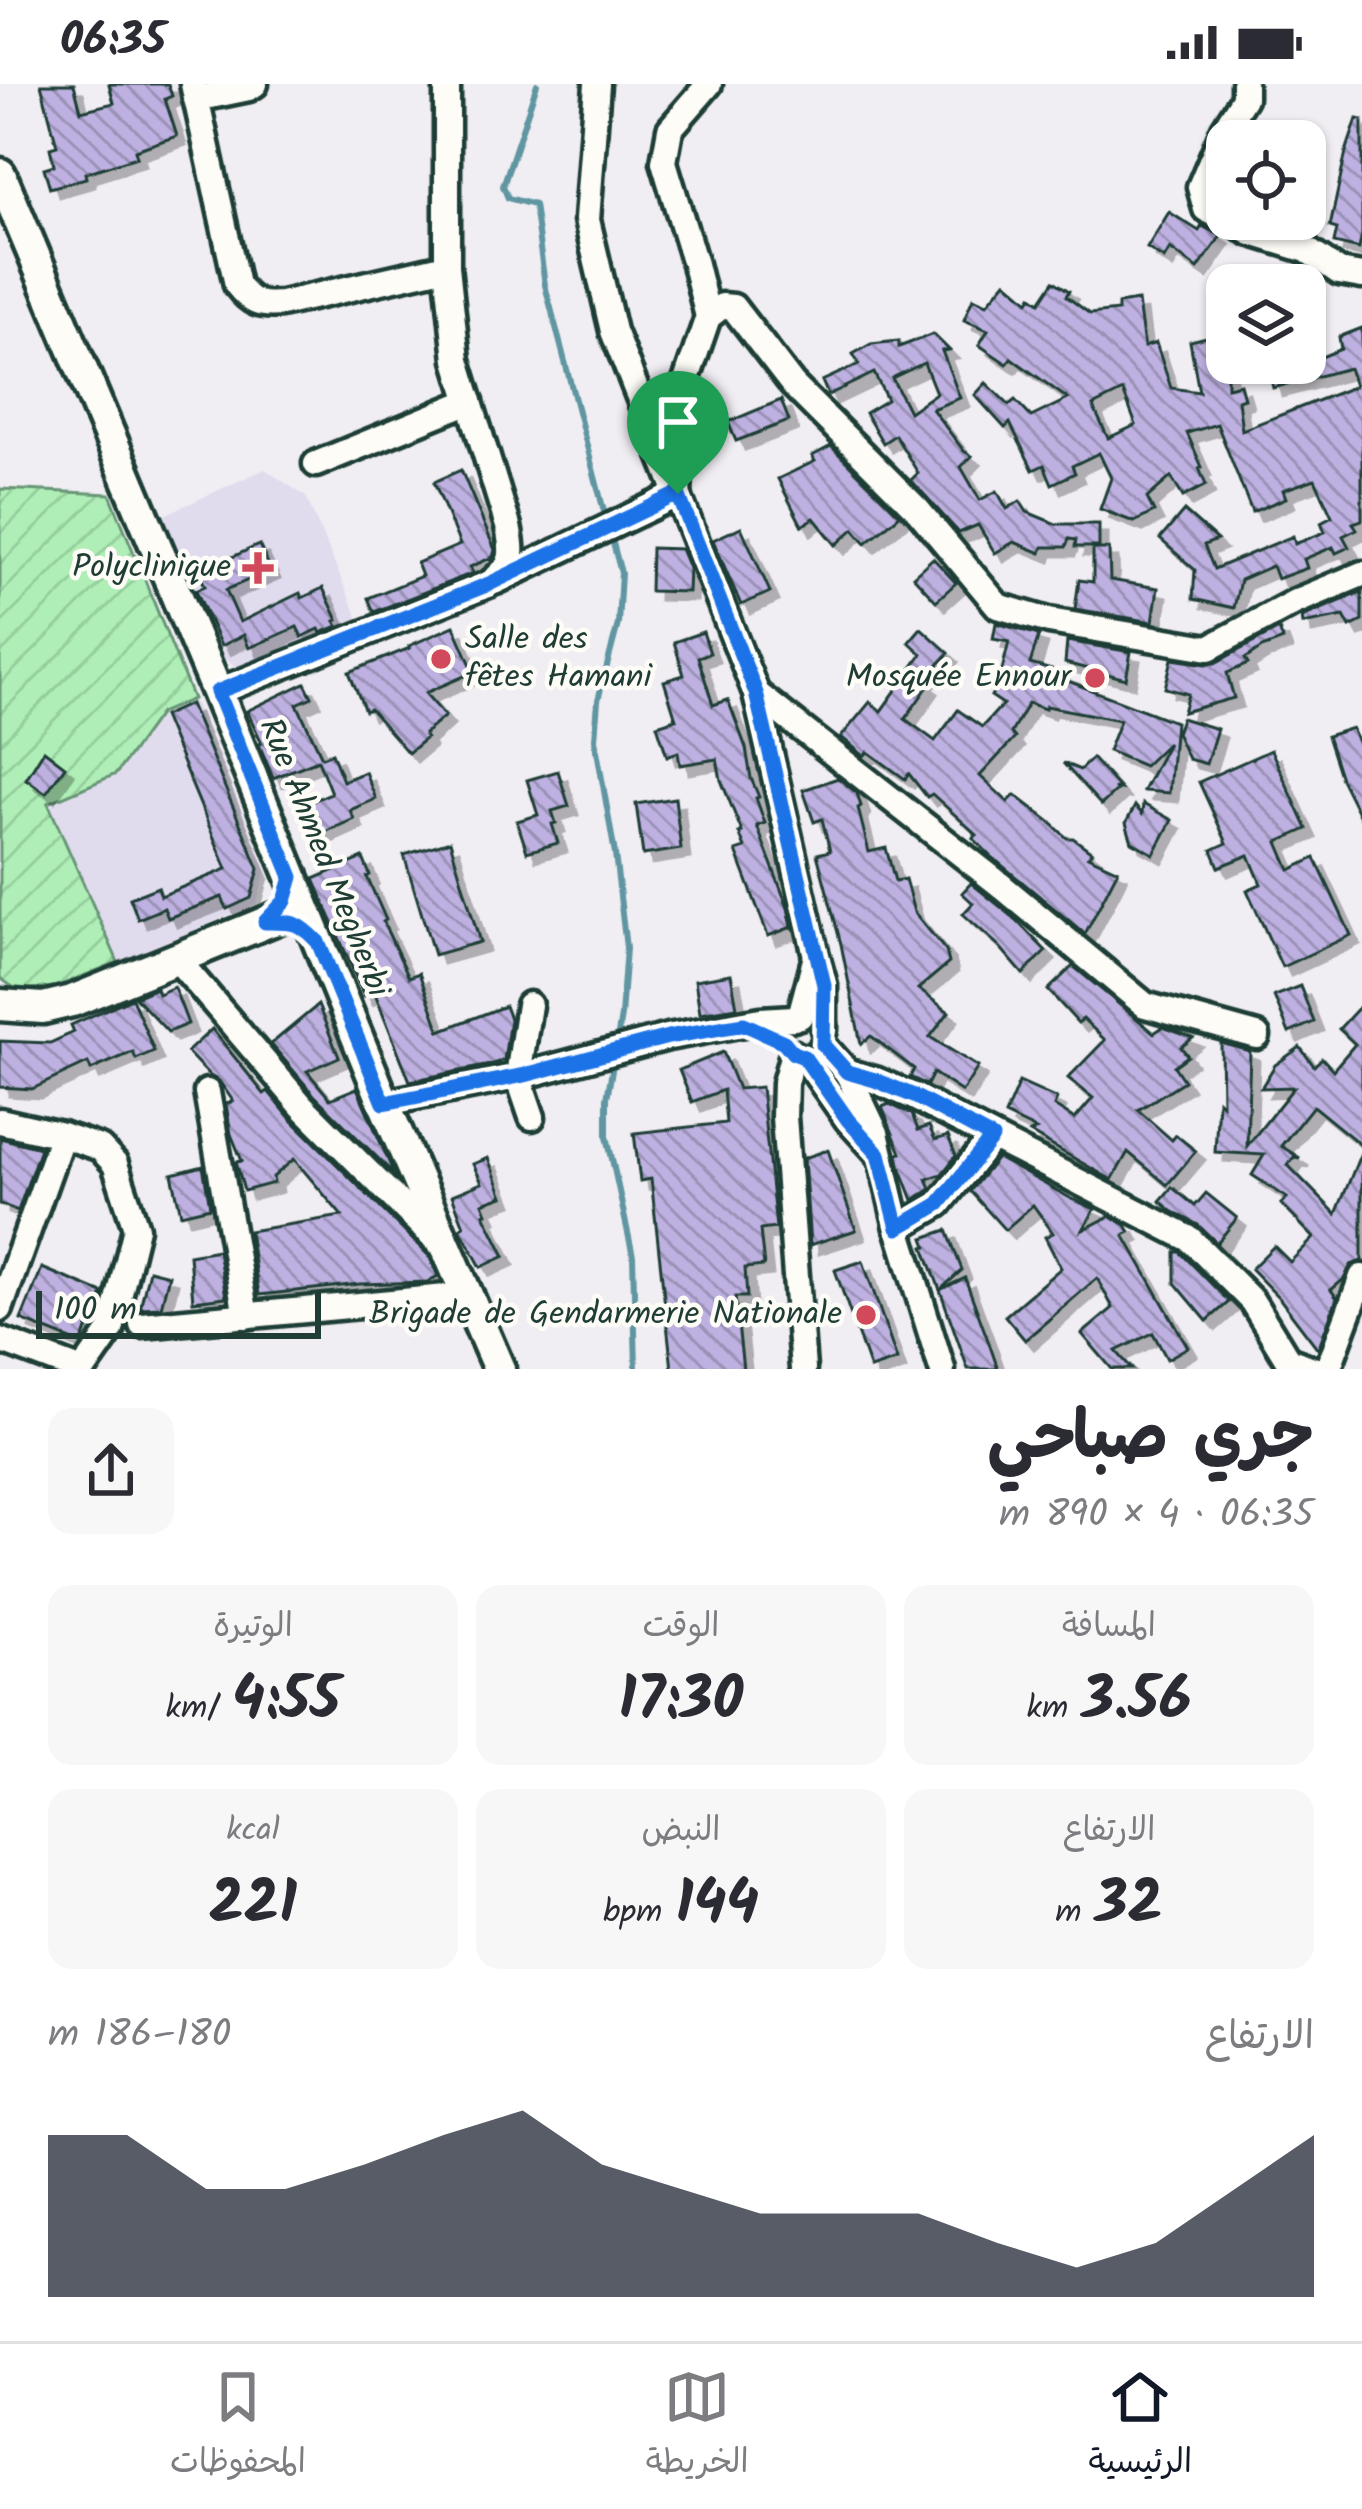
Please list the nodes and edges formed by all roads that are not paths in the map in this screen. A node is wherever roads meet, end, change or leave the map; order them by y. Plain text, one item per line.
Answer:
1 (255, 84) edge
2 (447, 84) edge
3 (596, 84) edge
4 (709, 84) edge
5 (1244, 84) edge
6 (195, 92) edge
7 (0, 174) edge
8 (447, 266) junction
9 (1362, 276) edge
10 (708, 317) junction
11 (470, 401) junction
12 (316, 464) dead end
13 (678, 494) junction
14 (1362, 574) edge
15 (489, 584) junction
16 (217, 692) junction
17 (756, 693) junction
18 (292, 877) junction
19 (304, 907) junction
20 (265, 922) junction
21 (318, 942) junction
22 (176, 958) junction
23 (4, 1005) edge
24 (529, 1005) dead end
25 (1257, 1036) dead end
26 (803, 1037) junction
27 (847, 1072) junction
28 (521, 1076) junction
29 (207, 1092) dead end
30 (384, 1103) junction
31 (532, 1117) dead end
32 (0, 1121) edge
33 (62, 1135) junction
34 (992, 1138) junction
35 (879, 1154) junction
36 (898, 1228) junction
37 (451, 1256) junction
38 (5, 1277) edge
39 (1362, 1277) edge
40 (468, 1295) junction
41 (0, 1310) edge
42 (246, 1316) junction
43 (142, 1325) dead end
44 (0, 1340) edge
45 (81, 1369) edge
46 (499, 1369) edge
47 (802, 1369) edge
48 (942, 1369) edge
49 (1313, 1369) edge
50 (1328, 1369) edge

1 - 6 street
2 - 8 street
3 - 13 street
4 - 10 street
5 - 9 street
6 - 8 street
7 - 16 main road, Rue Ahmed Megherbi
8 - 11 street
10 - 13 street
10 - 14 street
11 - 12 street
11 - 15 street
13 - 15 street
13 - 17 street
15 - 16 street
16 - 18 main road, Rue Ahmed Megherbi
17 - 25 street
17 - 26 street
18 - 19 main road, Rue Ahmed Megherbi
18 - 20 main road
19 - 20 main road
19 - 21 main road, Rue Ahmed Megherbi
20 - 21 main road
20 - 22 main road
21 - 30 main road, Rue Ahmed Megherbi
22 - 23 main road
22 - 37 street
24 - 28 street
26 - 27 street
26 - 28 street
26 - 35 street
26 - 47 street
27 - 34 street
27 - 35 street
28 - 30 street
28 - 31 street
29 - 42 street
30 - 37 main road, Rue Ahmed Megherbi
32 - 33 street
33 - 38 street
33 - 45 street
34 - 36 street
34 - 49 street
35 - 36 street
36 - 48 street
37 - 40 main road, Rue Ahmed Megherbi
38 - 41 street
39 - 50 street
40 - 42 street
40 - 46 main road, Rue Ahmed Megherbi
42 - 43 street
44 - 45 street

